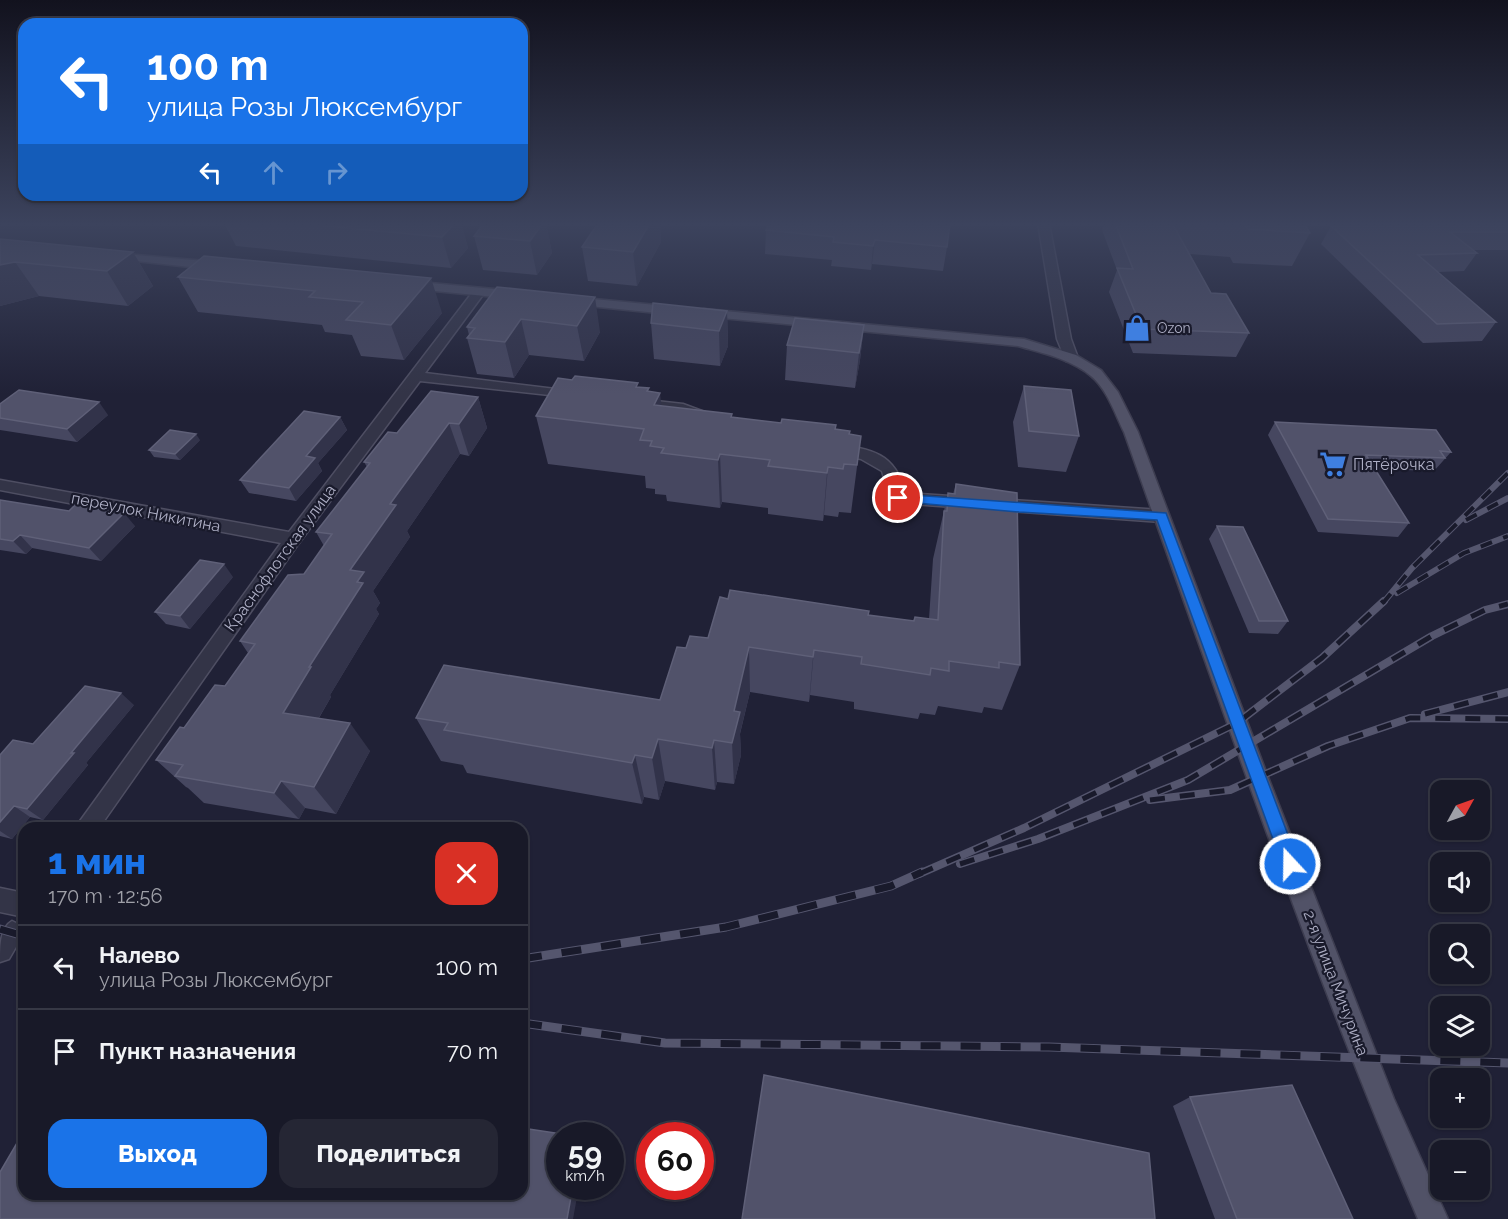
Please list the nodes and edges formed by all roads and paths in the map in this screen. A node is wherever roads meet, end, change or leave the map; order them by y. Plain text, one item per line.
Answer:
1 (1053, 280) edge
2 (401, 284) edge
3 (479, 292) junction
4 (524, 296) edge
5 (558, 300) edge
6 (1071, 358) junction
7 (416, 376) junction
8 (590, 397) edge
9 (625, 401) edge
10 (715, 424) edge
11 (817, 446) edge
12 (0, 485) edge
13 (1161, 516) junction
14 (293, 539) junction
15 (90, 822) edge
16 (0, 900) edge
17 (18, 904) edge
18 (1433, 1219) edge

1 - 6 street
2 - 3 main road
3 - 4 main road
3 - 7 street, Краснофлотская улица
5 - 6 main road, 2-я улица Мичурина
6 - 13 main road, 2-я улица Мичурина
7 - 8 street
7 - 14 street, Краснофлотская улица
9 - 10 street
11 - 13 street
12 - 14 street, переулок Никитина
13 - 18 main road, 2-я улица Мичурина
14 - 15 street, Краснофлотская улица
16 - 17 street

